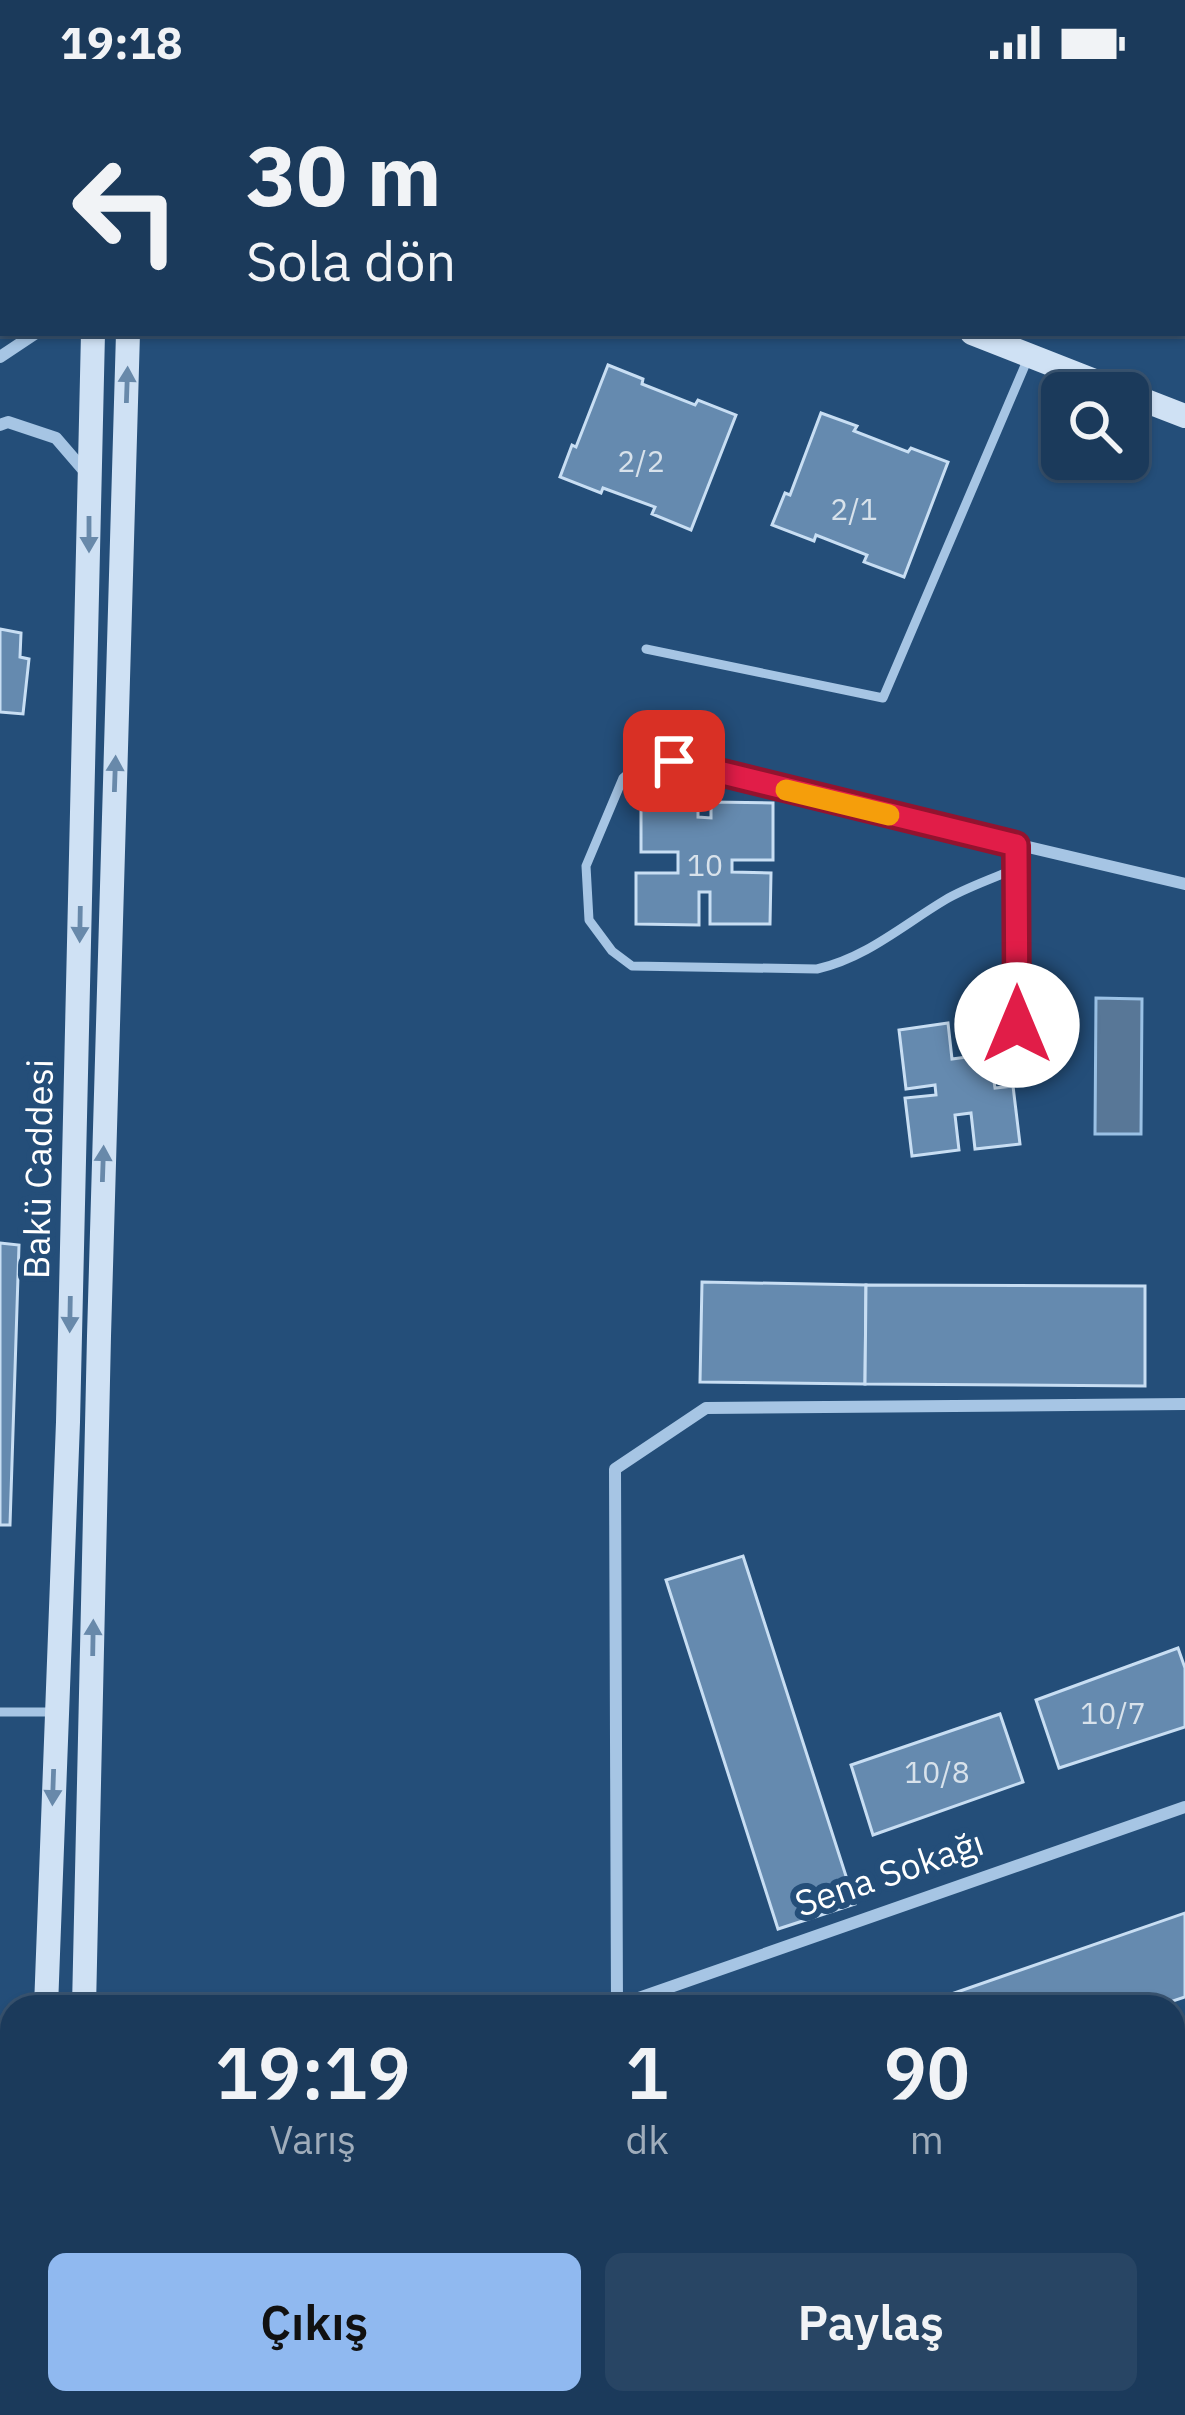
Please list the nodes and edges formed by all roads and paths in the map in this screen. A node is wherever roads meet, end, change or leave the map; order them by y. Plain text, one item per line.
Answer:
1 (32, 336) edge
2 (93, 336) edge
3 (128, 336) edge
4 (979, 336) edge
5 (1029, 356) junction
6 (0, 357) edge
7 (1070, 372) edge
8 (1149, 403) edge
9 (1185, 416) edge
10 (0, 425) edge
11 (88, 475) junction
12 (646, 649) dead end
13 (693, 768) joint
14 (1016, 845) junction
15 (1016, 868) junction
16 (1185, 884) edge
17 (1017, 1025) dead end
18 (1185, 1404) edge
19 (0, 1712) edge
20 (56, 1712) junction
21 (1185, 1807) edge
22 (46, 1995) edge
23 (84, 1995) edge
24 (616, 1995) edge
25 (650, 1995) edge

1 - 6 street
2 - 11 main road, Bakü Caddesi
23 -> 3 main road, Bakü Caddesi
4 - 5 main road
5 - 7 main road
5 - 12 lane
8 - 9 main road
10 - 11 street
11 -> 20 main road, Bakü Caddesi
13 - 14 street
13 - 15 lane
14 - 15 lane
14 - 16 street
15 - 17 lane
18 - 24 street
19 - 20 lane
20 -> 22 main road, Bakü Caddesi
21 - 25 street, Sena Sokağı

